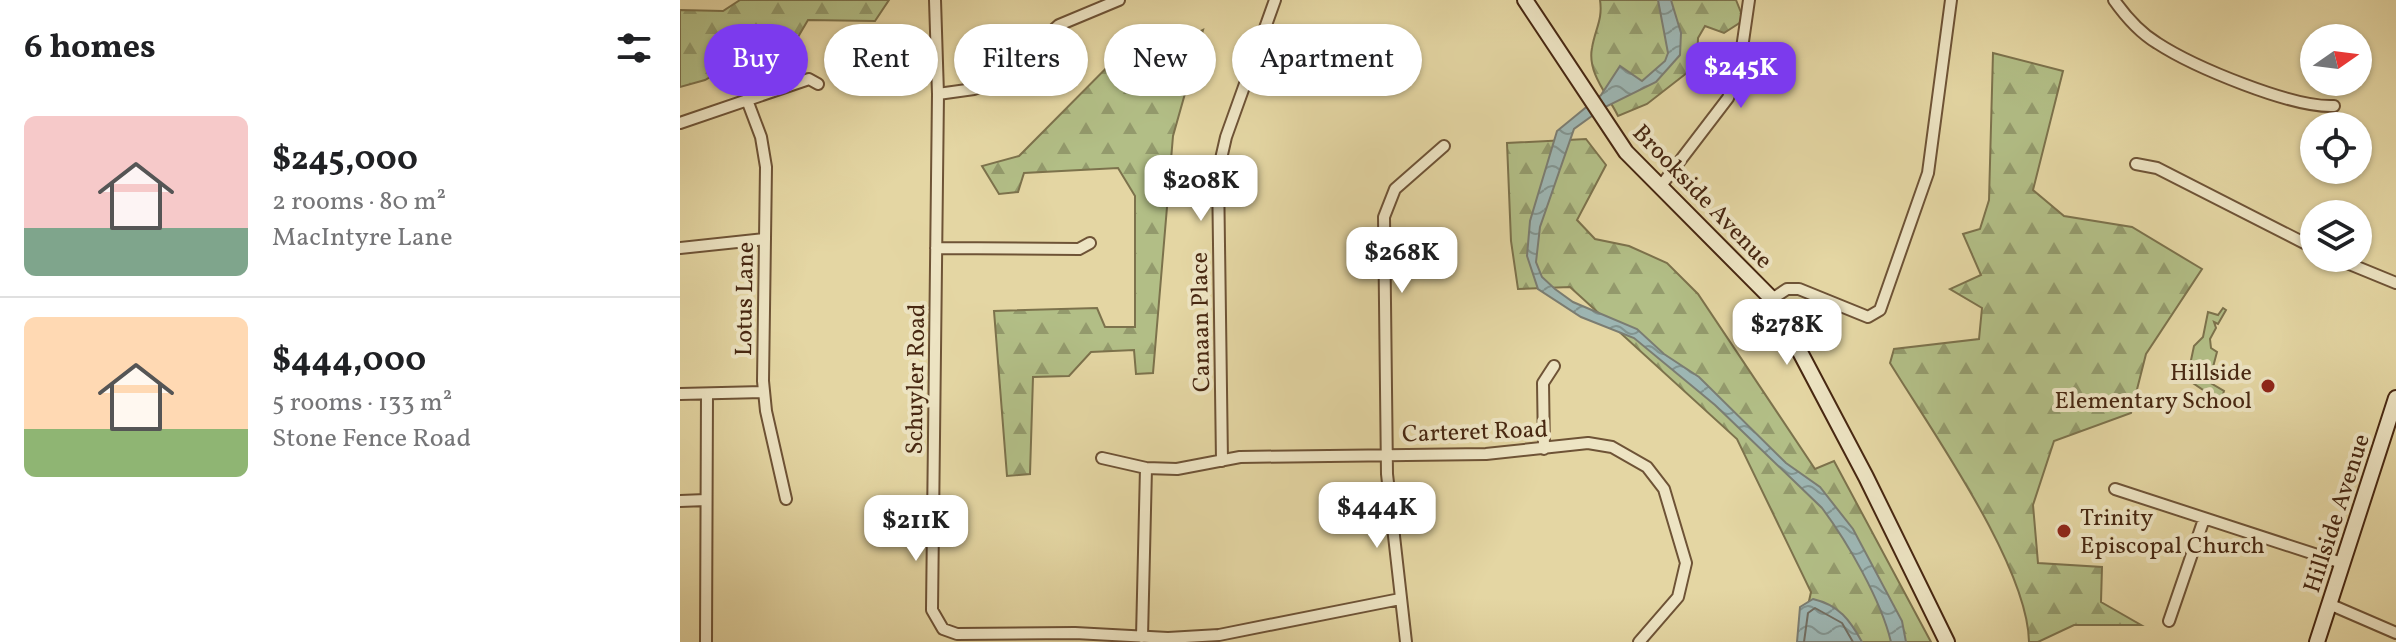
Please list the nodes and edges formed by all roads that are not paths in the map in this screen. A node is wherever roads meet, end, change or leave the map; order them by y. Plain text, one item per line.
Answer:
1 (935, 0) edge
2 (1119, 0) edge
3 (1275, 0) edge
4 (1525, 0) edge
5 (1749, 0) edge
6 (1951, 0) edge
7 (2114, 0) edge
8 (936, 24) edge
9 (818, 84) dead end
10 (938, 94) edge
11 (938, 96) edge
12 (747, 100) junction
13 (2334, 106) dead end
14 (680, 123) edge
15 (1444, 146) dead end
16 (2136, 164) dead end
17 (1660, 187) junction
18 (765, 239) junction
19 (2300, 241) edge
20 (1090, 243) dead end
21 (680, 248) edge
22 (936, 248) junction
23 (2369, 272) edge
24 (2396, 283) edge
25 (1772, 299) junction
26 (1554, 366) dead end
27 (763, 392) junction
28 (680, 394) edge
29 (707, 394) junction
30 (2396, 398) edge
31 (1544, 449) junction
32 (1386, 454) junction
33 (1102, 458) dead end
34 (1222, 461) junction
35 (1146, 468) junction
36 (2115, 489) dead end
37 (786, 499) dead end
38 (706, 500) junction
39 (680, 501) edge
40 (2204, 519) junction
41 (2342, 563) junction
42 (1400, 599) junction
43 (2329, 604) junction
44 (2169, 621) dead end
45 (2396, 633) edge
46 (1142, 637) junction
47 (1008, 638) edge
48 (1219, 638) edge
49 (706, 642) edge
50 (1406, 642) edge
51 (1639, 642) edge
52 (1947, 642) edge
53 (2317, 642) edge

1 - 8 street, Schuyler Road
2 - 10 street
3 - 34 street, Canaan Place
4 - 17 street, Brookside Avenue
5 - 17 street
6 - 25 street
7 - 13 street
9 - 12 street
11 - 22 street, Schuyler Road
12 - 14 street
12 - 18 street, Lotus Lane
15 - 32 street
16 - 19 street
17 - 25 street, Brookside Avenue
18 - 21 street
18 - 27 street, Lotus Lane
20 - 22 street
22 - 47 street, Schuyler Road
23 - 24 street
25 - 52 street, Brookside Avenue
26 - 31 street
27 - 29 street
27 - 37 street, Lotus Lane
28 - 29 street
29 - 38 street
30 - 41 street, Hillside Avenue
31 - 32 street, Carteret Road
31 - 51 street, Carteret Road
32 - 34 street, Carteret Road
32 - 42 street
33 - 35 street, Carteret Road
34 - 35 street, Carteret Road
35 - 46 street
36 - 40 street
38 - 39 street
38 - 49 street
40 - 41 street
40 - 44 street
41 - 43 street, Hillside Avenue
42 - 48 street, Schuyler Road
42 - 50 street
43 - 45 street
43 - 53 street, Hillside Avenue
46 - 47 street, Schuyler Road
46 - 48 street, Schuyler Road

